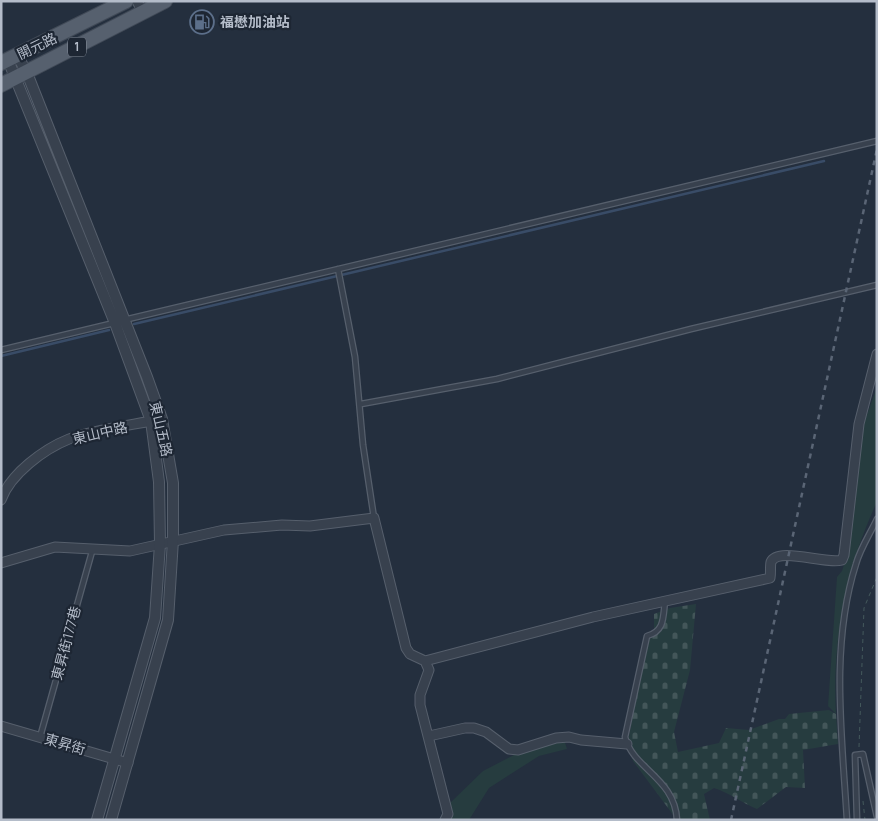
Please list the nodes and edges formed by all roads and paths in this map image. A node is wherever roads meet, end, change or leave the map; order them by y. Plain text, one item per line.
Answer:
1 (126, 1) edge
2 (165, 1) edge
3 (140, 7) edge
4 (9, 60) edge
5 (21, 76) junction
6 (1, 85) edge
7 (877, 140) edge
8 (338, 269) junction
9 (877, 285) edge
10 (126, 320) junction
11 (115, 323) junction
12 (1, 350) edge
13 (877, 354) edge
14 (361, 404) junction
15 (162, 419) junction
16 (151, 421) junction
17 (1, 500) edge
18 (374, 518) junction
19 (877, 519) edge
20 (173, 540) junction
21 (160, 544) junction
22 (92, 548) junction
23 (1, 563) edge
24 (877, 578) edge
25 (665, 600) junction
26 (425, 661) junction
27 (1, 726) edge
28 (429, 736) junction
29 (40, 737) junction
30 (627, 744) junction
31 (860, 754) junction
32 (116, 759) junction
33 (128, 763) junction
34 (864, 801) dead end
35 (877, 817) edge
36 (97, 820) edge
37 (111, 820) edge
38 (445, 820) edge
39 (677, 820) edge
40 (847, 820) edge
41 (857, 820) edge
42 (865, 820) edge

1 - 4 main road, 開元路 / 1
2 - 3 main road, 開元路 / 1
3 - 5 main road, 開元路 / 1
4 - 5 street, 東山五路
5 - 6 main road, 開元路 / 1
5 - 10 street, 東山五路
5 - 11 street, 東山五路
7 - 8 lane
8 - 10 lane
8 - 14 lane
9 - 14 lane
10 - 11 lane
10 - 15 street, 東山五路
11 - 12 lane
11 - 16 street, 東山五路
13 - 25 street
14 - 18 lane
15 - 16 street, 東山中路
15 - 20 street, 東山五路
16 - 17 street, 東山中路
16 - 21 street, 東山五路
18 - 20 street
18 - 26 street
19 - 40 lane
20 - 21 street
20 - 33 street, 東山五路
21 - 22 street
21 - 32 street, 東山五路
22 - 23 street
22 - 29 lane, 東昇街177巷
24 - 31 path
25 - 26 street
25 - 30 lane
26 - 28 street
27 - 29 street, 東昇街
28 - 30 street
28 - 38 street
29 - 32 street, 東昇街
30 - 39 lane
31 - 35 lane
31 - 41 lane
32 - 33 street, 東昇街
32 - 36 street, 東山五路
33 - 37 street, 東山五路
34 - 42 path

